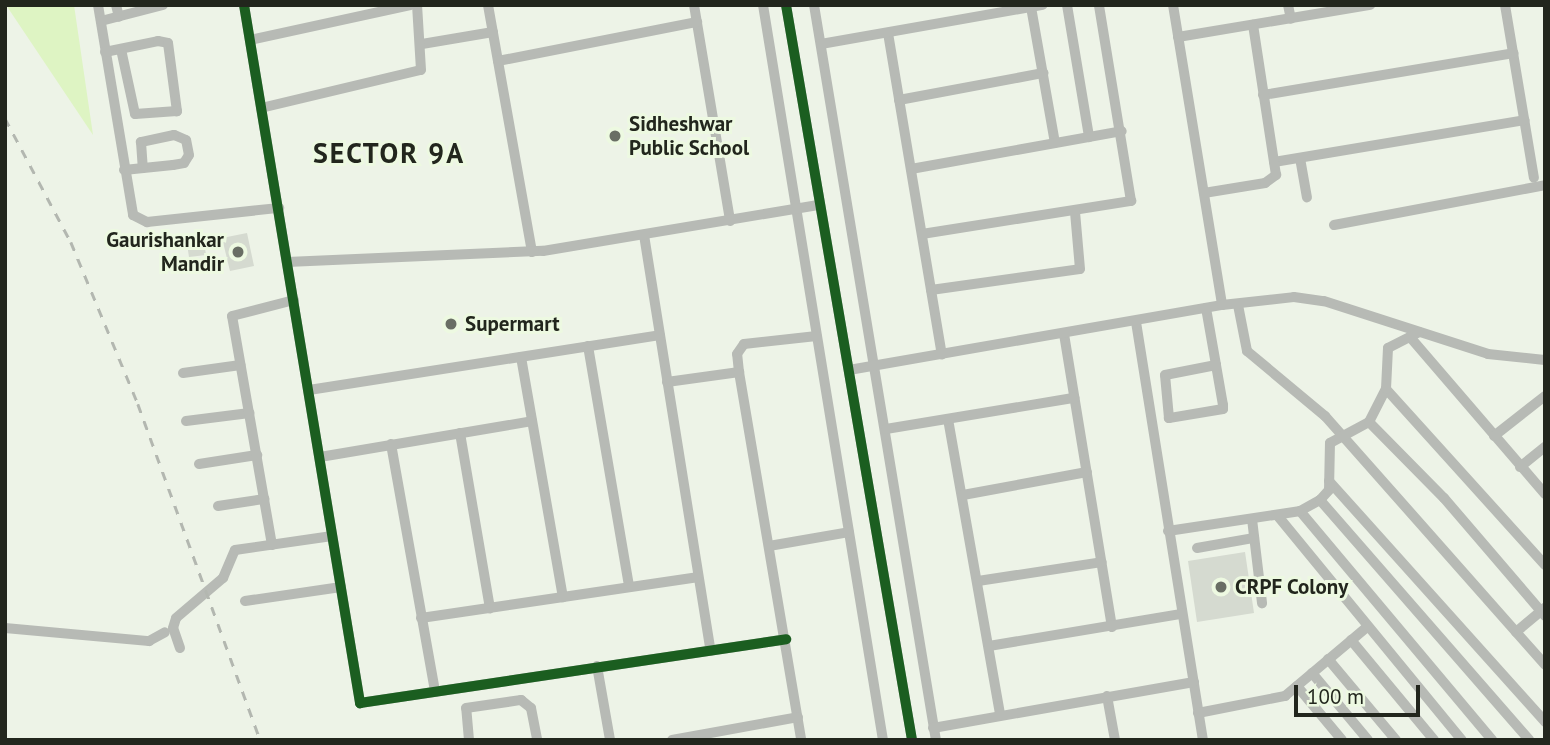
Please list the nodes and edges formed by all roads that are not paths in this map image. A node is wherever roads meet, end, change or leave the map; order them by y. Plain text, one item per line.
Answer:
1 (98, 5) edge
2 (116, 5) edge
3 (163, 5) edge
4 (244, 5) edge
5 (410, 5) edge
6 (417, 5) edge
7 (488, 5) edge
8 (694, 5) edge
9 (763, 5) edge
10 (786, 5) edge
11 (814, 5) edge
12 (1043, 5) edge
13 (1067, 5) edge
14 (1099, 5) edge
15 (1173, 5) edge
16 (1288, 5) edge
17 (1370, 5) edge
18 (1505, 5) edge
19 (1031, 7) junction
20 (1352, 7) edge
21 (1000, 9) edge
22 (118, 17) junction
23 (1291, 19) junction
24 (100, 21) junction
25 (697, 22) junction
26 (1253, 25) junction
27 (493, 32) junction
28 (888, 33) junction
29 (1178, 37) junction
30 (250, 40) junction
31 (422, 44) junction
32 (821, 44) junction
33 (121, 49) junction
34 (106, 52) junction
35 (1513, 53) junction
36 (498, 61) junction
37 (1043, 73) junction
38 (1263, 95) junction
39 (899, 100) junction
40 (261, 108) junction
41 (1524, 120) junction
42 (1122, 131) junction
43 (1088, 137) junction
44 (1055, 143) junction
45 (1300, 158) junction
46 (1274, 162) junction
47 (143, 168) junction
48 (911, 169) junction
49 (124, 170) junction
50 (1534, 178) dead end
51 (1545, 185) edge
52 (1204, 193) junction
53 (1307, 197) dead end
54 (818, 205) junction
55 (279, 208) junction
56 (794, 208) junction
57 (1075, 212) junction
58 (730, 221) junction
59 (1334, 225) dead end
60 (922, 234) junction
61 (644, 235) junction
62 (532, 252) junction
63 (288, 262) junction
64 (932, 290) junction
65 (294, 300) junction
66 (1222, 305) junction
67 (1238, 305) junction
68 (1206, 308) junction
69 (1136, 323) junction
70 (1064, 334) junction
71 (660, 335) junction
72 (1415, 335) junction
73 (817, 336) junction
74 (588, 346) junction
75 (942, 354) junction
76 (521, 357) junction
77 (1545, 360) edge
78 (240, 365) junction
79 (875, 365) junction
80 (1216, 365) junction
81 (849, 370) junction
82 (739, 372) junction
83 (183, 373) dead end
84 (667, 382) junction
85 (1386, 389) junction
86 (309, 390) junction
87 (1545, 396) edge
88 (1074, 398) junction
89 (248, 412) junction
90 (1169, 418) junction
91 (948, 419) junction
92 (186, 421) dead end
93 (532, 421) junction
94 (1151, 421) junction
95 (1369, 422) junction
96 (886, 429) junction
97 (460, 433) junction
98 (1341, 434) junction
99 (1494, 436) junction
100 (391, 444) junction
101 (1545, 447) edge
102 (257, 455) junction
103 (320, 457) junction
104 (199, 464) dead end
105 (1520, 467) junction
106 (1087, 472) junction
107 (1329, 481) junction
108 (1545, 494) edge
109 (963, 495) junction
110 (264, 499) junction
111 (1320, 500) junction
112 (218, 506) dead end
113 (1300, 511) junction
114 (1277, 515) junction
115 (1252, 519) junction
116 (1168, 531) junction
117 (849, 532) junction
118 (332, 536) junction
119 (1254, 538) junction
120 (272, 545) junction
121 (769, 546) junction
122 (1196, 548) dead end
123 (1102, 562) junction
124 (1545, 565) edge
125 (697, 577) junction
126 (978, 581) junction
127 (341, 587) junction
128 (629, 587) junction
129 (563, 597) junction
130 (245, 601) dead end
131 (1262, 603) dead end
132 (490, 608) junction
133 (1543, 612) edge
134 (1181, 614) junction
135 (421, 618) junction
136 (1112, 627) junction
137 (1367, 627) junction
138 (5, 628) edge
139 (1516, 632) junction
140 (160, 635) dead end
141 (786, 639) junction
142 (1351, 640) junction
143 (989, 646) junction
144 (180, 648) dead end
145 (711, 651) junction
146 (1328, 659) junction
147 (1545, 665) edge
148 (597, 666) junction
149 (1312, 673) junction
150 (492, 682) junction
151 (1194, 682) junction
152 (1297, 686) junction
153 (435, 692) junction
154 (1107, 696) junction
155 (496, 701) junction
156 (1198, 713) junction
157 (1000, 715) junction
158 (798, 717) junction
159 (1545, 722) edge
160 (933, 728) junction
161 (701, 737) edge
162 (470, 740) edge
163 (537, 740) edge
164 (610, 740) edge
165 (672, 740) edge
166 (802, 740) edge
167 (883, 740) edge
168 (912, 740) edge
169 (936, 740) edge
170 (1115, 740) edge
171 (1203, 740) edge
172 (1342, 740) edge
173 (1368, 740) edge
174 (1396, 740) edge
175 (1434, 740) edge
176 (1462, 740) edge
177 (1492, 740) edge
178 (1528, 740) edge

1 - 24 street
2 - 22 street
3 - 22 street
4 - 30 street
5 - 30 street
6 - 31 street
7 - 27 street
8 - 25 street
9 - 56 street
10 - 54 street
11 - 32 street
12 - 19 street
13 - 43 street
14 - 42 street
15 - 29 street
16 - 23 street
17 - 20 street
18 - 35 street
19 - 21 street
19 - 37 street
20 - 23 street
21 - 28 street
22 - 24 street
23 - 26 street
24 - 34 street
25 - 36 street
25 - 58 street
26 - 29 street
26 - 38 street
27 - 31 street
27 - 36 street
28 - 32 street
28 - 39 street
29 - 52 street
30 - 40 street
31 - 40 street
32 - 79 street
33 - 33 street
33 - 34 street
34 - 49 street
35 - 38 street
35 - 41 street
36 - 62 street
37 - 39 street
37 - 44 street
38 - 46 street
39 - 48 street
40 - 55 street
41 - 45 street
41 - 50 street
42 - 43 street
42 - 57 street
43 - 44 street
44 - 48 street
45 - 46 street
45 - 53 street
46 - 52 street
47 - 47 street
47 - 49 street
48 - 60 street
49 - 55 street
51 - 59 street
52 - 66 street
54 - 56 street
54 - 81 street
55 - 63 street
56 - 58 street
56 - 73 street
57 - 60 street
57 - 64 street
58 - 61 street
60 - 64 street
61 - 62 street
61 - 71 street
62 - 63 street
63 - 65 street
64 - 75 street
65 - 78 street
65 - 86 street
66 - 67 street
66 - 68 street
67 - 72 street
67 - 98 street
68 - 69 street
68 - 80 street
69 - 70 street
69 - 94 street
70 - 75 street
70 - 88 street
71 - 74 street
71 - 84 street
72 - 77 street
72 - 85 street
72 - 99 street
73 - 82 street
73 - 117 street
74 - 76 street
74 - 128 street
75 - 79 street
76 - 86 street
76 - 93 street
78 - 83 street
78 - 89 street
79 - 81 street
79 - 96 street
80 - 90 street
80 - 90 street
81 - 168 street
82 - 84 street
82 - 121 street
84 - 125 street
85 - 95 street
85 - 124 street
86 - 103 street
87 - 99 street
88 - 91 street
88 - 106 street
89 - 92 street
89 - 102 street
90 - 94 street
91 - 96 street
91 - 109 street
93 - 97 street
93 - 129 street
94 - 116 street
95 - 98 street
95 - 133 street
96 - 160 street
97 - 100 street
97 - 132 street
98 - 107 street
98 - 139 street
99 - 105 street
100 - 103 street
100 - 135 street
101 - 105 street
102 - 104 street
102 - 110 street
103 - 118 street
105 - 108 street
106 - 109 street
106 - 123 street
107 - 111 street
107 - 159 street
109 - 126 street
110 - 112 street
110 - 120 street
111 - 113 street
111 - 178 street
113 - 114 street
113 - 177 street
114 - 115 street
114 - 137 street
115 - 116 street
115 - 119 street
116 - 134 street
117 - 121 street
117 - 167 street
118 - 120 street
118 - 127 street
119 - 122 street
119 - 131 street
120 - 144 street
121 - 141 street
123 - 126 street
123 - 136 street
125 - 128 street
125 - 145 street
126 - 143 street
127 - 130 street
127 - 153 street
128 - 129 street
129 - 132 street
132 - 135 street
133 - 139 street
134 - 136 street
134 - 151 street
135 - 153 street
136 - 143 street
137 - 142 street
137 - 176 street
138 - 140 street
139 - 147 street
141 - 145 street
141 - 158 street
142 - 146 street
142 - 175 street
143 - 157 street
145 - 148 street
146 - 149 street
146 - 174 street
148 - 150 street
148 - 164 street
149 - 152 street
149 - 173 street
150 - 153 street
150 - 155 street
151 - 154 street
151 - 156 street
152 - 156 street
152 - 172 street
154 - 157 street
154 - 170 street
155 - 162 street
155 - 163 street
156 - 171 street
157 - 160 street
158 - 161 street
158 - 166 street
160 - 169 street
161 - 165 street

